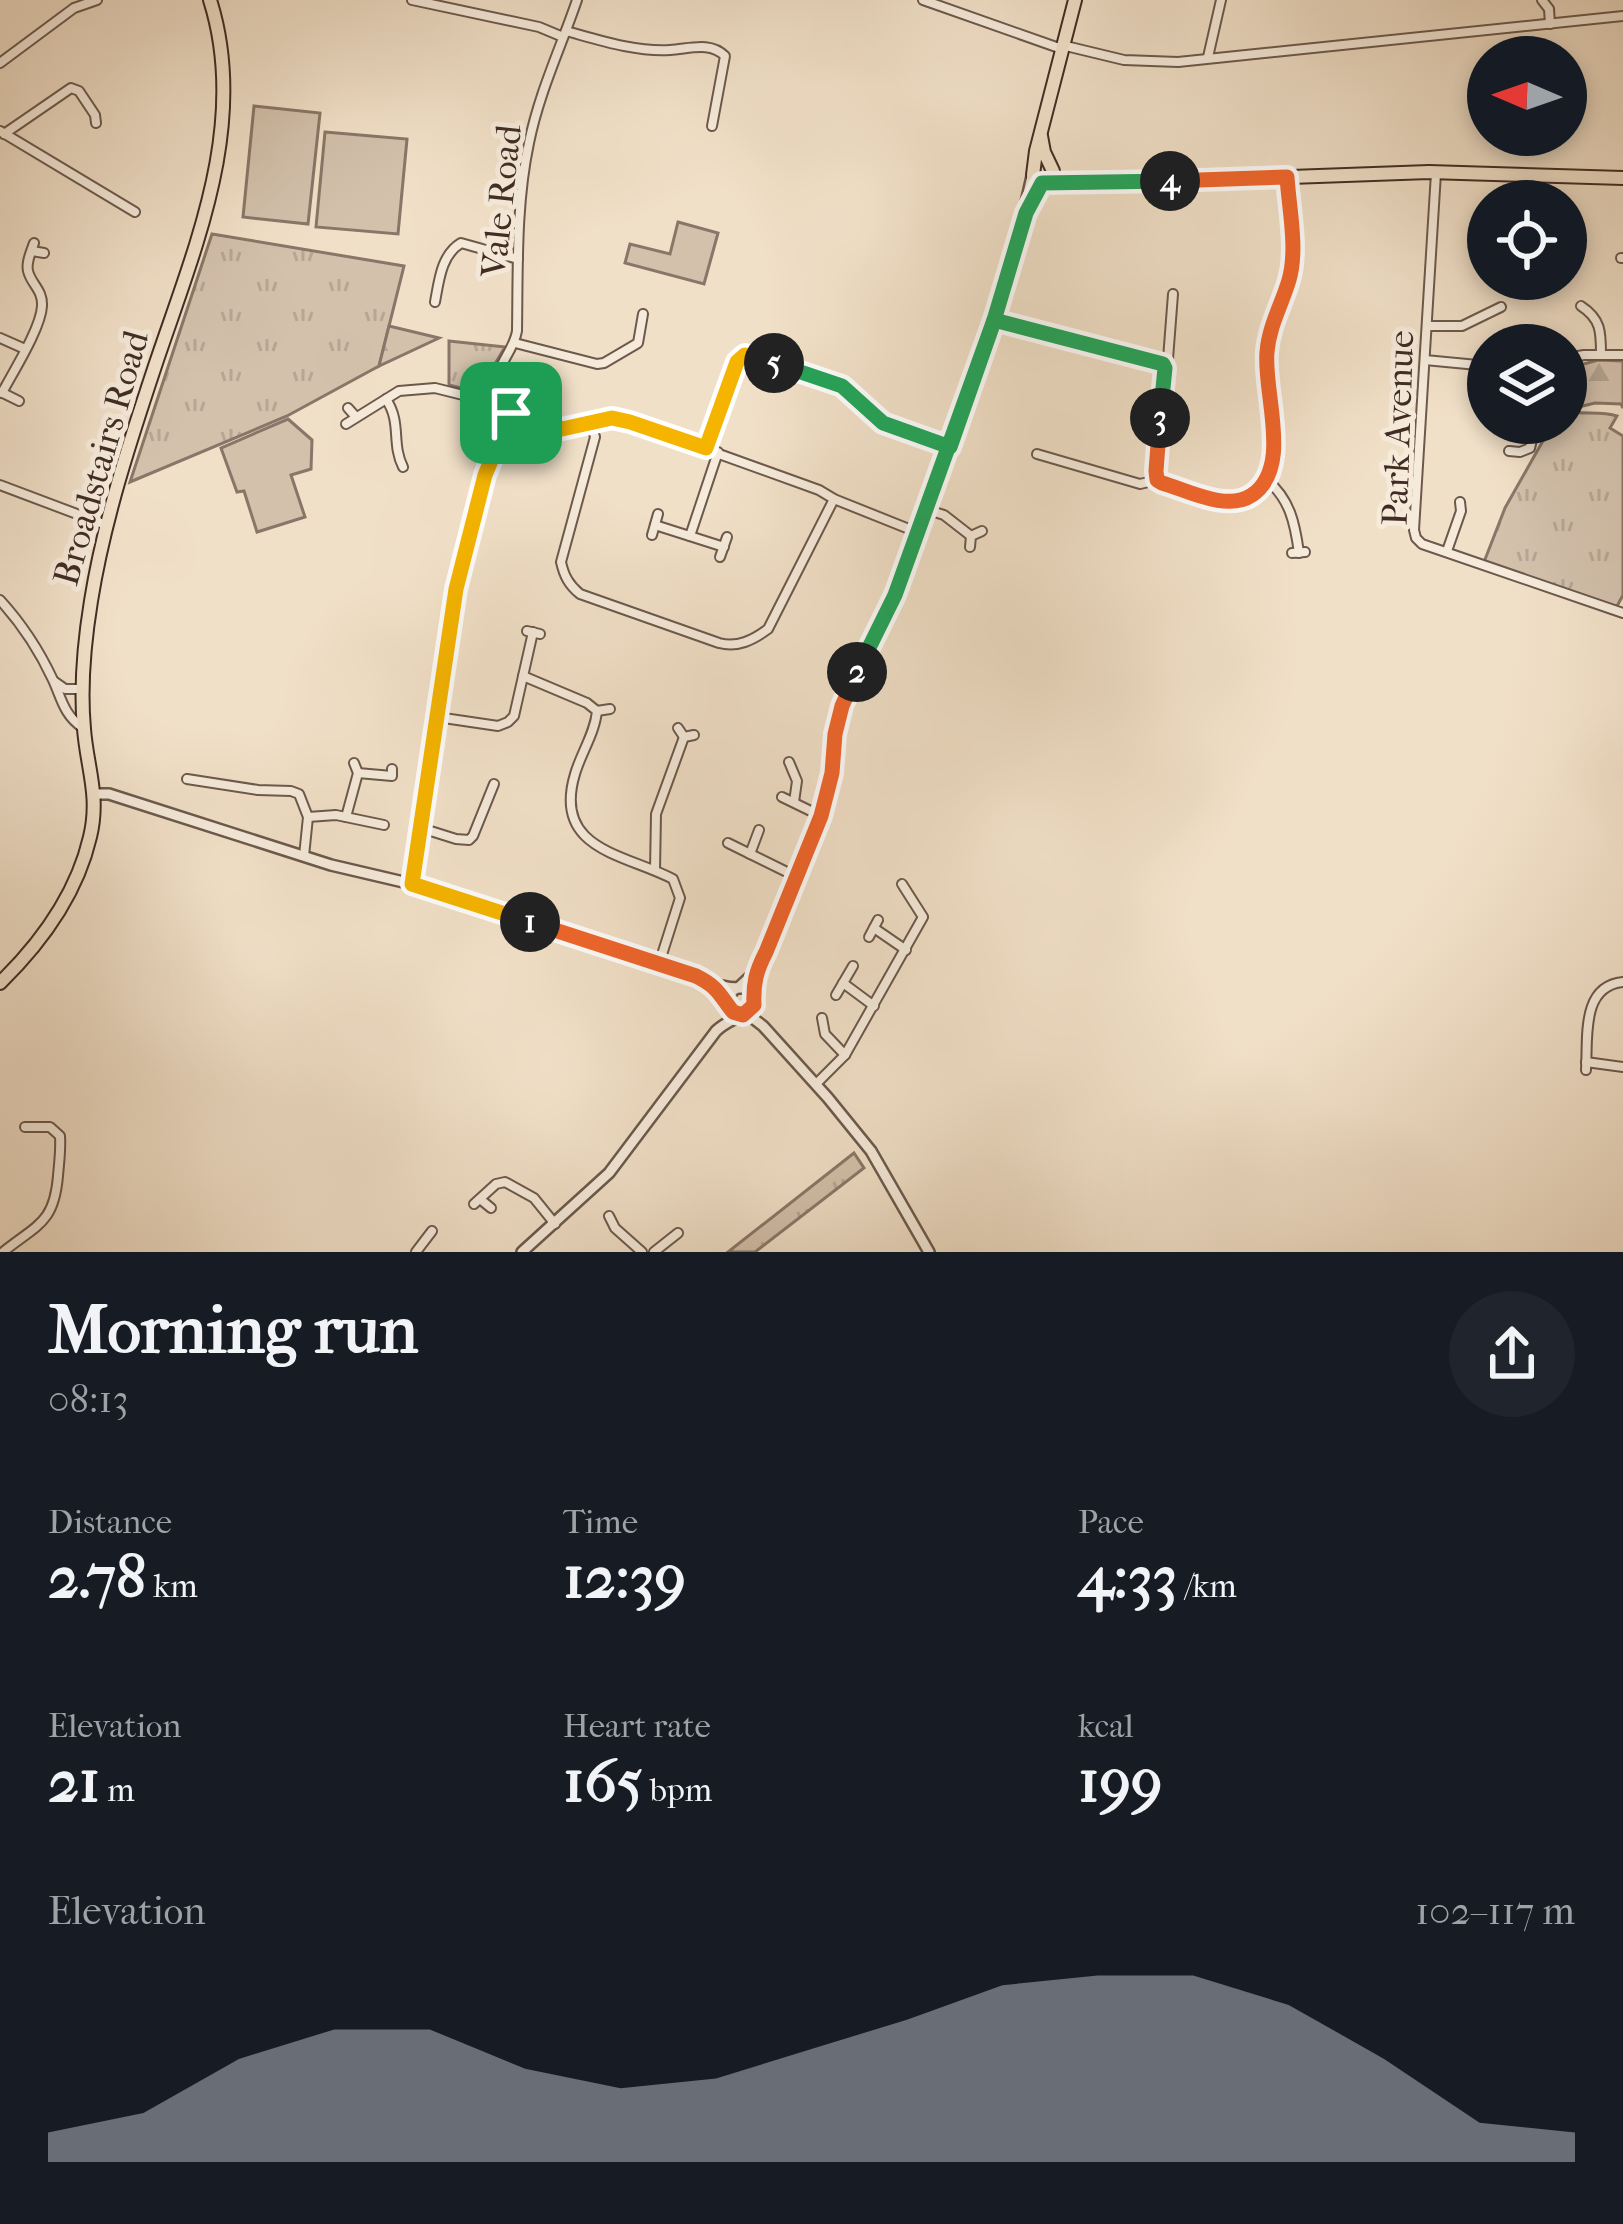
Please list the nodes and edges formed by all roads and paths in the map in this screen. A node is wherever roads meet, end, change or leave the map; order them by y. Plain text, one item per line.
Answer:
1 (97, 0) edge
2 (210, 0) edge
3 (412, 0) edge
4 (578, 0) edge
5 (922, 0) edge
6 (1075, 0) edge
7 (1221, 0) edge
8 (1542, 0) edge
9 (72, 4) edge
10 (1623, 16) edge
11 (1550, 24) junction
12 (564, 34) junction
13 (1066, 48) junction
14 (1208, 57) junction
15 (0, 62) edge
16 (96, 124) dead end
17 (712, 127) dead end
18 (2, 133) edge
19 (1436, 172) junction
20 (1044, 173) junction
21 (1287, 177) junction
22 (1623, 178) edge
23 (135, 212) dead end
24 (44, 253) dead end
25 (518, 259) junction
26 (1173, 294) dead end
27 (434, 295) dead end
28 (1160, 303) dead end
29 (1171, 306) junction
30 (1581, 306) dead end
31 (1502, 307) dead end
32 (644, 314) dead end
33 (994, 320) junction
34 (1428, 326) junction
35 (0, 338) edge
36 (515, 343) junction
37 (25, 350) junction
38 (1601, 354) junction
39 (1623, 355) edge
40 (1587, 356) edge
41 (1425, 360) junction
42 (1163, 364) junction
43 (1467, 364) edge
44 (494, 390) junction
45 (1, 392) edge
46 (386, 399) junction
47 (19, 400) dead end
48 (348, 408) dead end
49 (511, 413) junction
50 (356, 417) junction
51 (346, 424) dead end
52 (591, 424) junction
53 (1531, 444) edge
54 (950, 447) junction
55 (706, 448) junction
56 (718, 452) junction
57 (1045, 453) dead end
58 (1516, 454) dead end
59 (403, 467) dead end
60 (1266, 479) junction
61 (1157, 480) junction
62 (0, 485) edge
63 (834, 499) junction
64 (1462, 508) dead end
65 (928, 510) junction
66 (106, 525) junction
67 (655, 525) dead end
68 (982, 531) dead end
69 (919, 533) junction
70 (690, 536) junction
71 (724, 547) dead end
72 (1447, 551) junction
73 (1299, 553) dead end
74 (0, 600) edge
75 (1623, 614) edge
76 (533, 632) dead end
77 (523, 676) junction
78 (53, 681) junction
79 (65, 689) junction
80 (82, 689) junction
81 (61, 704) junction
82 (610, 709) dead end
83 (597, 711) junction
84 (436, 717) junction
85 (84, 729) junction
86 (686, 734) dead end
87 (789, 762) dead end
88 (392, 769) dead end
89 (187, 779) dead end
90 (494, 784) dead end
91 (95, 794) junction
92 (782, 797) dead end
93 (794, 802) junction
94 (821, 816) junction
95 (308, 817) junction
96 (346, 817) junction
97 (383, 825) dead end
98 (422, 828) junction
99 (759, 830) dead end
100 (728, 844) dead end
101 (751, 854) junction
102 (304, 856) junction
103 (655, 870) junction
104 (797, 877) junction
105 (412, 884) junction
106 (902, 884) dead end
107 (874, 929) dead end
108 (906, 950) junction
109 (659, 964) junction
110 (853, 966) dead end
111 (755, 972) junction
112 (0, 982) edge
113 (1623, 982) edge
114 (843, 983) junction
115 (714, 985) junction
116 (736, 989) junction
117 (836, 995) dead end
118 (728, 1004) junction
119 (748, 1006) junction
120 (874, 1006) junction
121 (822, 1018) dead end
122 (716, 1031) junction
123 (845, 1055) junction
124 (1623, 1067) edge
125 (816, 1084) junction
126 (41, 1112) dead end
127 (41, 1126) junction
128 (26, 1127) dead end
129 (491, 1208) dead end
130 (609, 1216) dead end
131 (555, 1224) junction
132 (432, 1231) dead end
133 (678, 1233) dead end
134 (536, 1248) edge
135 (3, 1252) edge
136 (416, 1252) edge
137 (522, 1252) edge
138 (642, 1252) edge
139 (655, 1252) edge
140 (929, 1252) edge

1 - 9 street
2 - 66 main road, Broadstairs Road
3 - 12 street
4 - 12 street, Vale Road
5 - 13 street
6 - 13 main road
7 - 14 street
8 - 11 street
9 - 15 street
10 - 11 street
11 - 14 street
12 - 17 street
12 - 25 street, Vale Road
13 - 14 street
13 - 20 main road
16 - 18 street
18 - 23 street
19 - 21 main road
19 - 22 main road
19 - 34 street, Park Avenue
20 - 21 main road
20 - 33 street
21 - 60 street
24 - 37 street
25 - 27 street
25 - 36 street, Vale Road
26 - 29 street
28 - 29 street
29 - 42 street
30 - 38 street
31 - 34 street
32 - 36 street
33 - 42 street
33 - 54 street
34 - 41 street, Park Avenue
35 - 37 street
36 - 44 street
37 - 45 street
38 - 39 street
38 - 40 street
41 - 43 street
41 - 72 street, Park Avenue
42 - 61 street
44 - 46 street
44 - 49 street
45 - 47 street
46 - 50 street
46 - 59 street
48 - 50 street
49 - 52 street
49 - 84 street
50 - 51 street
52 - 55 street
52 - 63 street
53 - 58 street
54 - 55 street
54 - 65 street
55 - 56 street
56 - 63 street
56 - 70 street
57 - 61 street
60 - 61 street
60 - 73 street
62 - 66 street
63 - 69 street
64 - 72 street
65 - 68 street
65 - 69 street
66 - 80 main road, Broadstairs Road
67 - 70 street
69 - 94 street
70 - 71 street
72 - 75 street, Park Avenue
74 - 78 street
76 - 77 street
77 - 83 street
77 - 84 street
78 - 79 street
78 - 81 street
79 - 80 street
79 - 81 street
80 - 85 main road, Broadstairs Road
81 - 85 street
82 - 83 street
83 - 103 street
84 - 98 street
85 - 91 main road, Broadstairs Road
86 - 103 street
87 - 93 street
88 - 96 street
89 - 95 street
90 - 98 street
91 - 102 street
91 - 112 main road, Broadstairs Road
92 - 93 street
93 - 94 street
94 - 104 street
95 - 96 street
95 - 102 street
96 - 97 street
98 - 105 street
99 - 101 street
100 - 101 street
101 - 104 street
102 - 105 street
103 - 109 street
104 - 111 street
105 - 109 street
106 - 108 street
107 - 108 street
108 - 120 street
109 - 115 street
110 - 114 street
111 - 116 street
111 - 119 street
113 - 124 street
114 - 117 street
114 - 120 street
115 - 116 street
115 - 118 street
116 - 118 street
116 - 119 street
118 - 119 street
118 - 122 street
119 - 122 street
119 - 125 street
120 - 123 street
121 - 123 street
122 - 131 street
123 - 125 street
125 - 140 street
126 - 127 street
127 - 128 street
127 - 135 street
129 - 131 street
130 - 138 street
131 - 134 street
132 - 136 street
133 - 139 street
134 - 137 street

